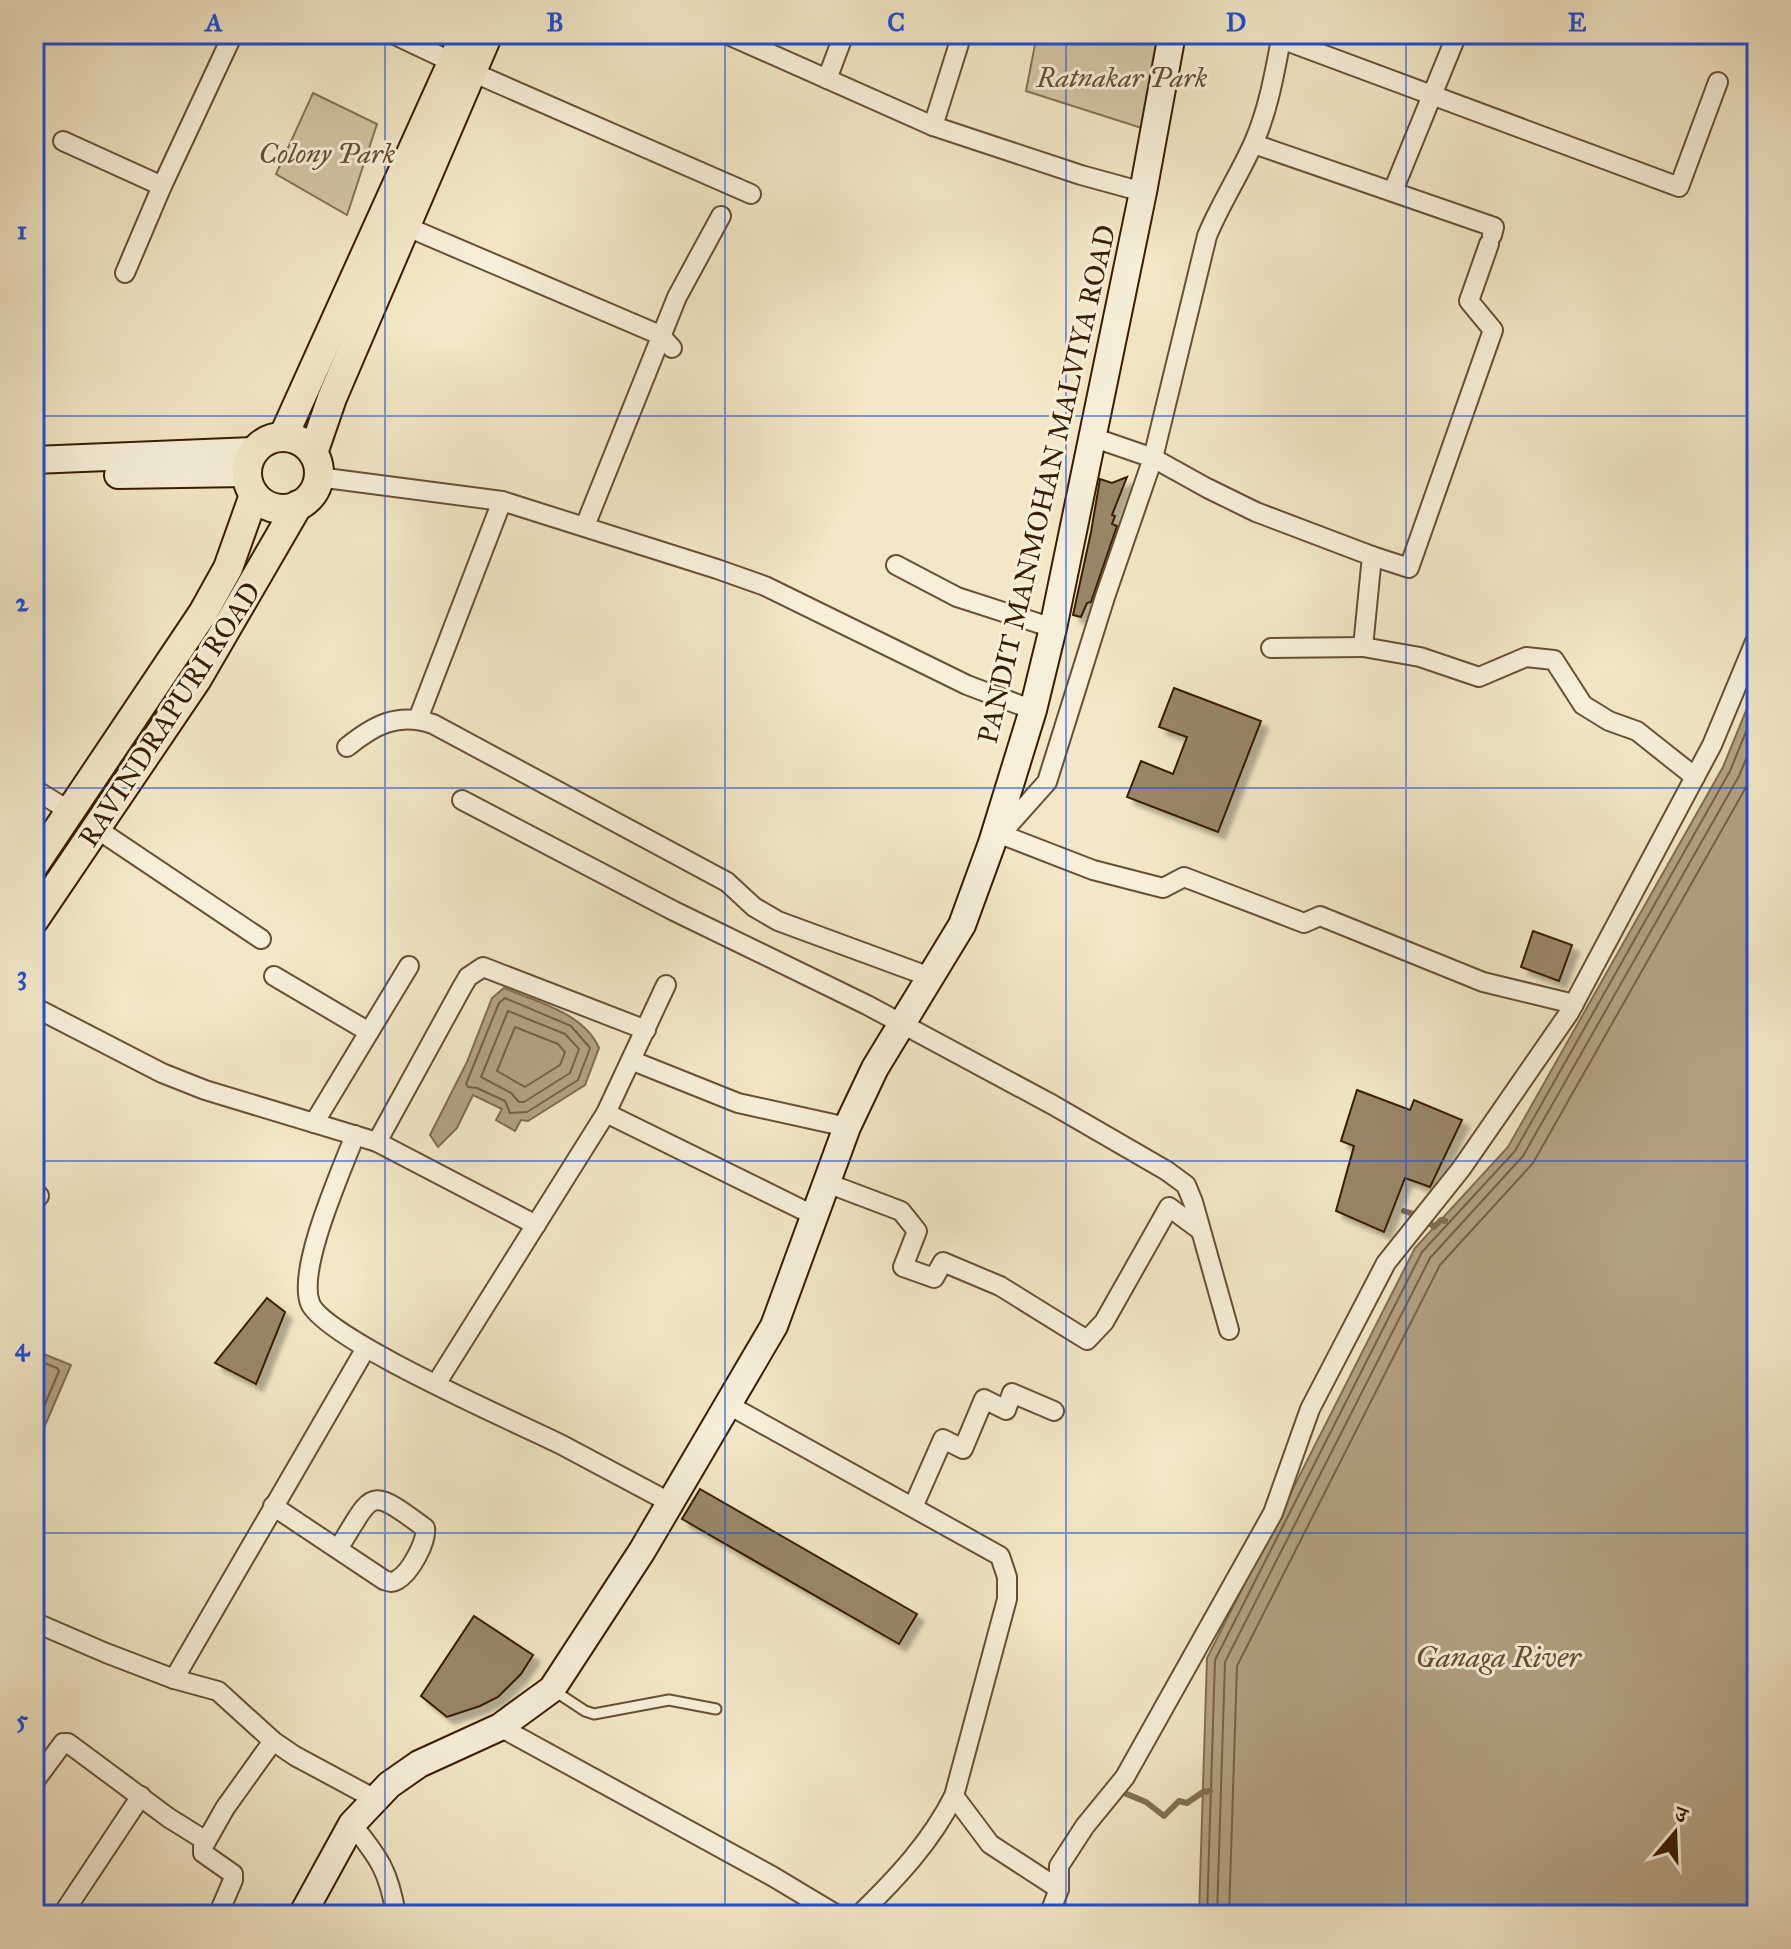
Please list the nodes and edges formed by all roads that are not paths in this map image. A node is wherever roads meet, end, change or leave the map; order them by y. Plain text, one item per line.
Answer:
1 (233, 34) edge
2 (393, 34) edge
3 (465, 34) edge
4 (488, 34) edge
5 (726, 34) edge
6 (844, 34) edge
7 (962, 34) edge
8 (1172, 34) edge
9 (1457, 34) edge
10 (1282, 36) edge
11 (462, 67) junction
12 (827, 79) junction
13 (1718, 82) dead end
14 (1433, 97) junction
15 (933, 126) junction
16 (63, 141) dead end
17 (1254, 144) junction
18 (162, 186) junction
19 (1393, 191) junction
20 (1143, 192) junction
21 (751, 194) dead end
22 (721, 216) dead end
23 (405, 226) junction
24 (125, 273) dead end
25 (666, 342) junction
26 (283, 437) junction
27 (1092, 437) junction
28 (1153, 458) junction
29 (34, 460) edge
30 (316, 465) junction
31 (251, 473) junction
32 (34, 477) edge
33 (502, 501) junction
34 (298, 505) junction
35 (585, 526) junction
36 (1372, 556) junction
37 (896, 565) dead end
38 (1053, 628) junction
39 (1757, 637) edge
40 (1363, 647) junction
41 (1271, 648) dead end
42 (1033, 710) junction
43 (418, 719) junction
44 (347, 747) dead end
45 (1695, 777) junction
46 (34, 789) edge
47 (462, 800) dead end
48 (71, 812) junction
49 (97, 829) junction
50 (996, 838) junction
51 (34, 865) edge
52 (34, 920) edge
53 (261, 939) dead end
54 (409, 966) dead end
55 (274, 976) dead end
56 (930, 977) junction
57 (666, 985) dead end
58 (1574, 1004) junction
59 (34, 1007) edge
60 (903, 1024) junction
61 (646, 1030) junction
62 (369, 1032) junction
63 (633, 1061) junction
64 (606, 1113) junction
65 (314, 1123) junction
66 (847, 1127) junction
67 (355, 1135) junction
68 (377, 1142) junction
69 (827, 1183) junction
70 (815, 1216) junction
71 (536, 1225) junction
72 (1200, 1230) junction
73 (1229, 1330) dead end
74 (366, 1348) junction
75 (436, 1384) junction
76 (727, 1404) junction
77 (1054, 1411) dead end
78 (669, 1502) junction
79 (273, 1506) junction
80 (913, 1507) junction
81 (338, 1549) junction
82 (34, 1622) edge
83 (174, 1679) junction
84 (552, 1689) junction
85 (716, 1709) dead end
86 (500, 1727) junction
87 (273, 1741) junction
88 (34, 1782) edge
89 (141, 1796) junction
90 (954, 1796) junction
91 (375, 1799) junction
92 (352, 1824) junction
93 (206, 1841) junction
94 (1059, 1889) junction
95 (65, 1914) edge
96 (218, 1915) edge
97 (302, 1915) edge
98 (396, 1915) edge
99 (837, 1915) edge
100 (859, 1915) edge
101 (1049, 1915) edge

1 - 18 street
2 - 11 street
3 - 11 main road
4 - 11 main road
5 - 12 street
6 - 12 street
7 - 15 street
8 - 20 street, PANDIT MANMOHAN MALVIYA ROAD
9 - 14 street
10 - 14 street
10 - 17 street
11 - 21 street
11 - 23 main road
11 - 26 main road
12 - 15 street
13 - 14 street
14 - 19 street
15 - 20 street
16 - 18 street
17 - 19 street
17 - 28 street
18 - 24 street
19 - 36 street
20 - 27 street, PANDIT MANMOHAN MALVIYA ROAD
22 - 25 street
23 - 25 street
23 - 30 main road
25 - 35 street
26 - 30 main road
26 - 31 main road
27 - 28 street
27 - 38 street, PANDIT MANMOHAN MALVIYA ROAD
28 - 36 street
28 - 50 street
29 - 31 street
30 - 33 street
30 - 34 main road
31 - 32 street
31 - 34 main road
31 - 48 main road, RAVINDRAPURI ROAD
33 - 35 street
33 - 43 street
34 - 49 main road, RAVINDRAPURI ROAD
35 - 42 street
36 - 40 street
37 - 38 street
38 - 42 street, PANDIT MANMOHAN MALVIYA ROAD
39 - 45 street
40 - 41 street
40 - 45 street
42 - 50 street, PANDIT MANMOHAN MALVIYA ROAD
43 - 44 street
43 - 56 street
45 - 58 street
46 - 48 street
47 - 60 street
48 - 51 main road, RAVINDRAPURI ROAD
49 - 52 main road, RAVINDRAPURI ROAD
49 - 53 street
50 - 56 street, PANDIT MANMOHAN MALVIYA ROAD
50 - 58 street
54 - 62 street
55 - 62 street
56 - 60 street, PANDIT MANMOHAN MALVIYA ROAD
57 - 61 street
58 - 94 street
59 - 65 street
60 - 66 street, PANDIT MANMOHAN MALVIYA ROAD
60 - 72 street
61 - 63 street
61 - 68 street
62 - 65 street
63 - 64 street
63 - 66 street
64 - 70 street
64 - 71 street
65 - 67 street
66 - 69 street, PANDIT MANMOHAN MALVIYA ROAD
67 - 68 street
67 - 74 street
68 - 71 street
69 - 70 street, PANDIT MANMOHAN MALVIYA ROAD
69 - 72 street
70 - 76 street, PANDIT MANMOHAN MALVIYA ROAD
71 - 75 street
72 - 73 street
74 - 75 street
74 - 79 street
75 - 78 street
76 - 78 street, PANDIT MANMOHAN MALVIYA ROAD
76 - 80 street
77 - 80 street
78 - 84 street, PANDIT MANMOHAN MALVIYA ROAD
79 - 81 street
79 - 83 street
80 - 90 street
81 - 81 street
82 - 83 street
83 - 87 street
84 - 85 lane
84 - 86 street, PANDIT MANMOHAN MALVIYA ROAD
86 - 91 street, PANDIT MANMOHAN MALVIYA ROAD
86 - 99 street
87 - 91 street
87 - 93 street
88 - 89 street
89 - 93 street
89 - 95 street
90 - 94 street
90 - 100 street
91 - 92 street, PANDIT MANMOHAN MALVIYA ROAD
92 - 97 street, PANDIT MANMOHAN MALVIYA ROAD
92 - 98 street
93 - 96 street
94 - 101 street

